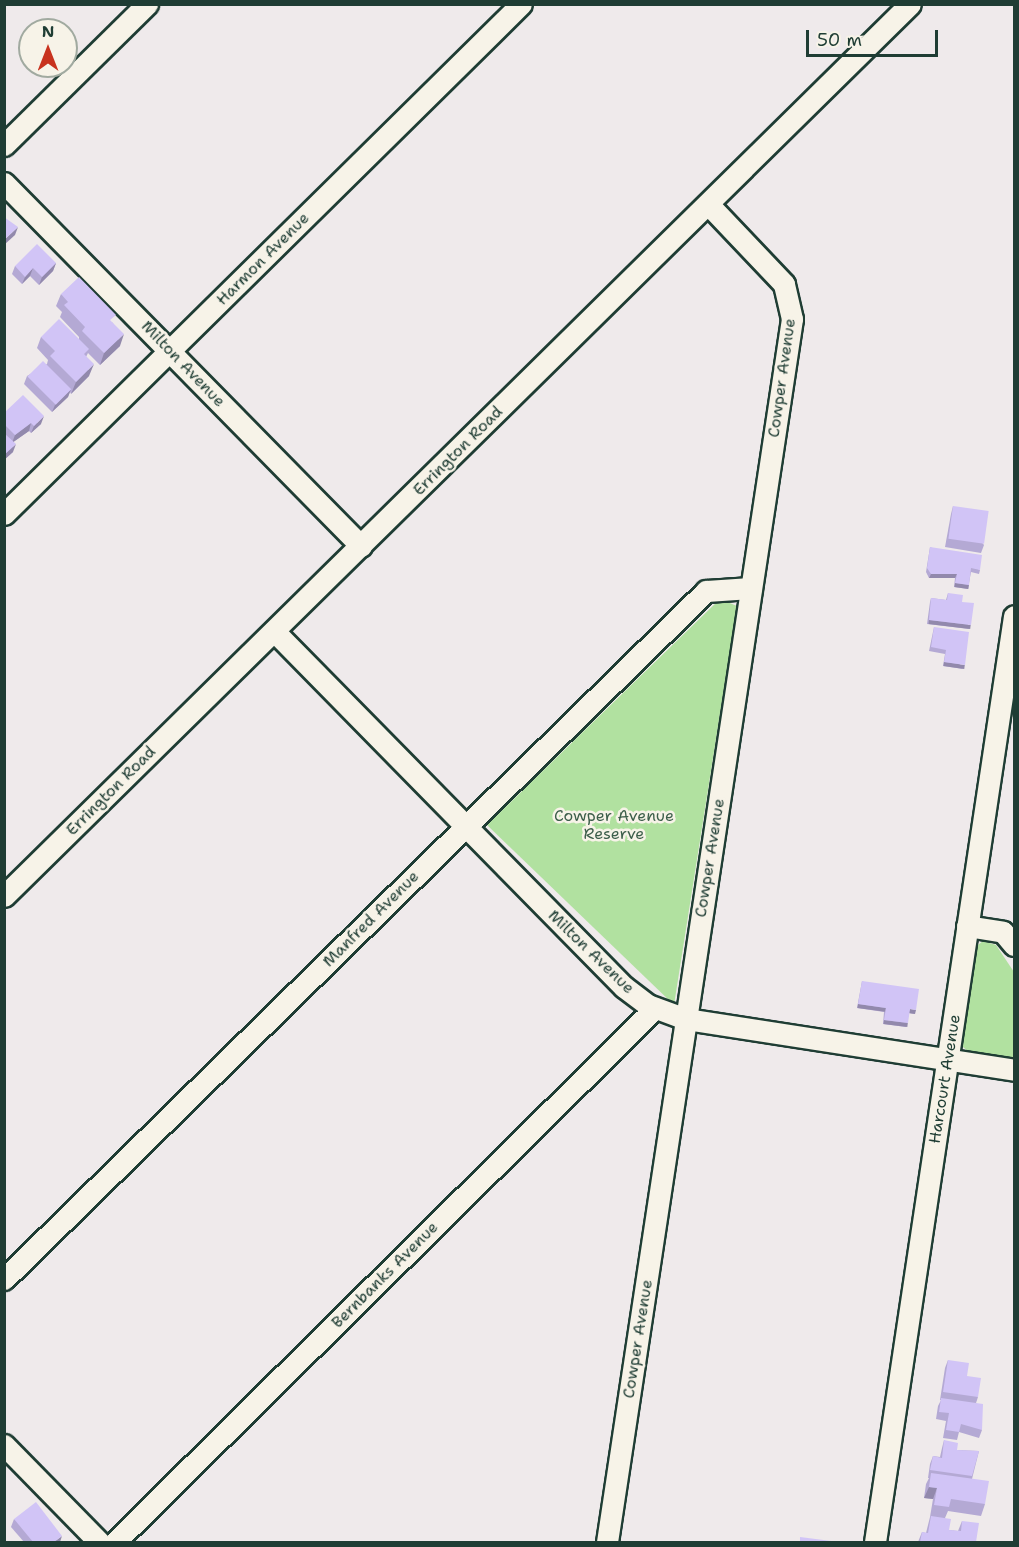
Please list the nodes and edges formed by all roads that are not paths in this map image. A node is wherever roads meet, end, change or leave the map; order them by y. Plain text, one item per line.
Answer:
1 (147, 4) edge
2 (521, 4) edge
3 (910, 4) edge
4 (6, 143) edge
5 (4, 183) edge
6 (708, 204) junction
7 (170, 351) junction
8 (4, 514) edge
9 (361, 546) junction
10 (751, 588) junction
11 (1014, 616) edge
12 (274, 631) junction
13 (465, 826) junction
14 (4, 896) edge
15 (968, 926) junction
16 (1014, 945) edge
17 (655, 1008) junction
18 (687, 1019) junction
19 (948, 1059) junction
20 (1014, 1070) edge
21 (4, 1280) edge
22 (4, 1445) edge
23 (99, 1542) edge
24 (115, 1542) edge
25 (607, 1542) edge
26 (875, 1542) edge

1 - 4 street
2 - 7 street, Harmon Avenue
3 - 6 street, Errington Road
5 - 7 street, Milton Avenue
6 - 9 street, Errington Road
6 - 10 street, Cowper Avenue
7 - 8 street, Harmon Avenue
7 - 9 street, Milton Avenue
9 - 12 street, Errington Road
10 - 13 street, Manfred Avenue
10 - 18 street, Cowper Avenue
11 - 15 street, Harcourt Avenue
12 - 13 street, Milton Avenue
12 - 14 street, Errington Road
13 - 17 street, Milton Avenue
13 - 21 street, Manfred Avenue
15 - 16 street
15 - 19 street, Harcourt Avenue
17 - 18 street, Milton Avenue
17 - 24 street, Bernbanks Avenue
18 - 19 street, Milton Avenue
18 - 25 street, Cowper Avenue
19 - 20 street, Milton Avenue
19 - 26 street, Harcourt Avenue
22 - 23 street

